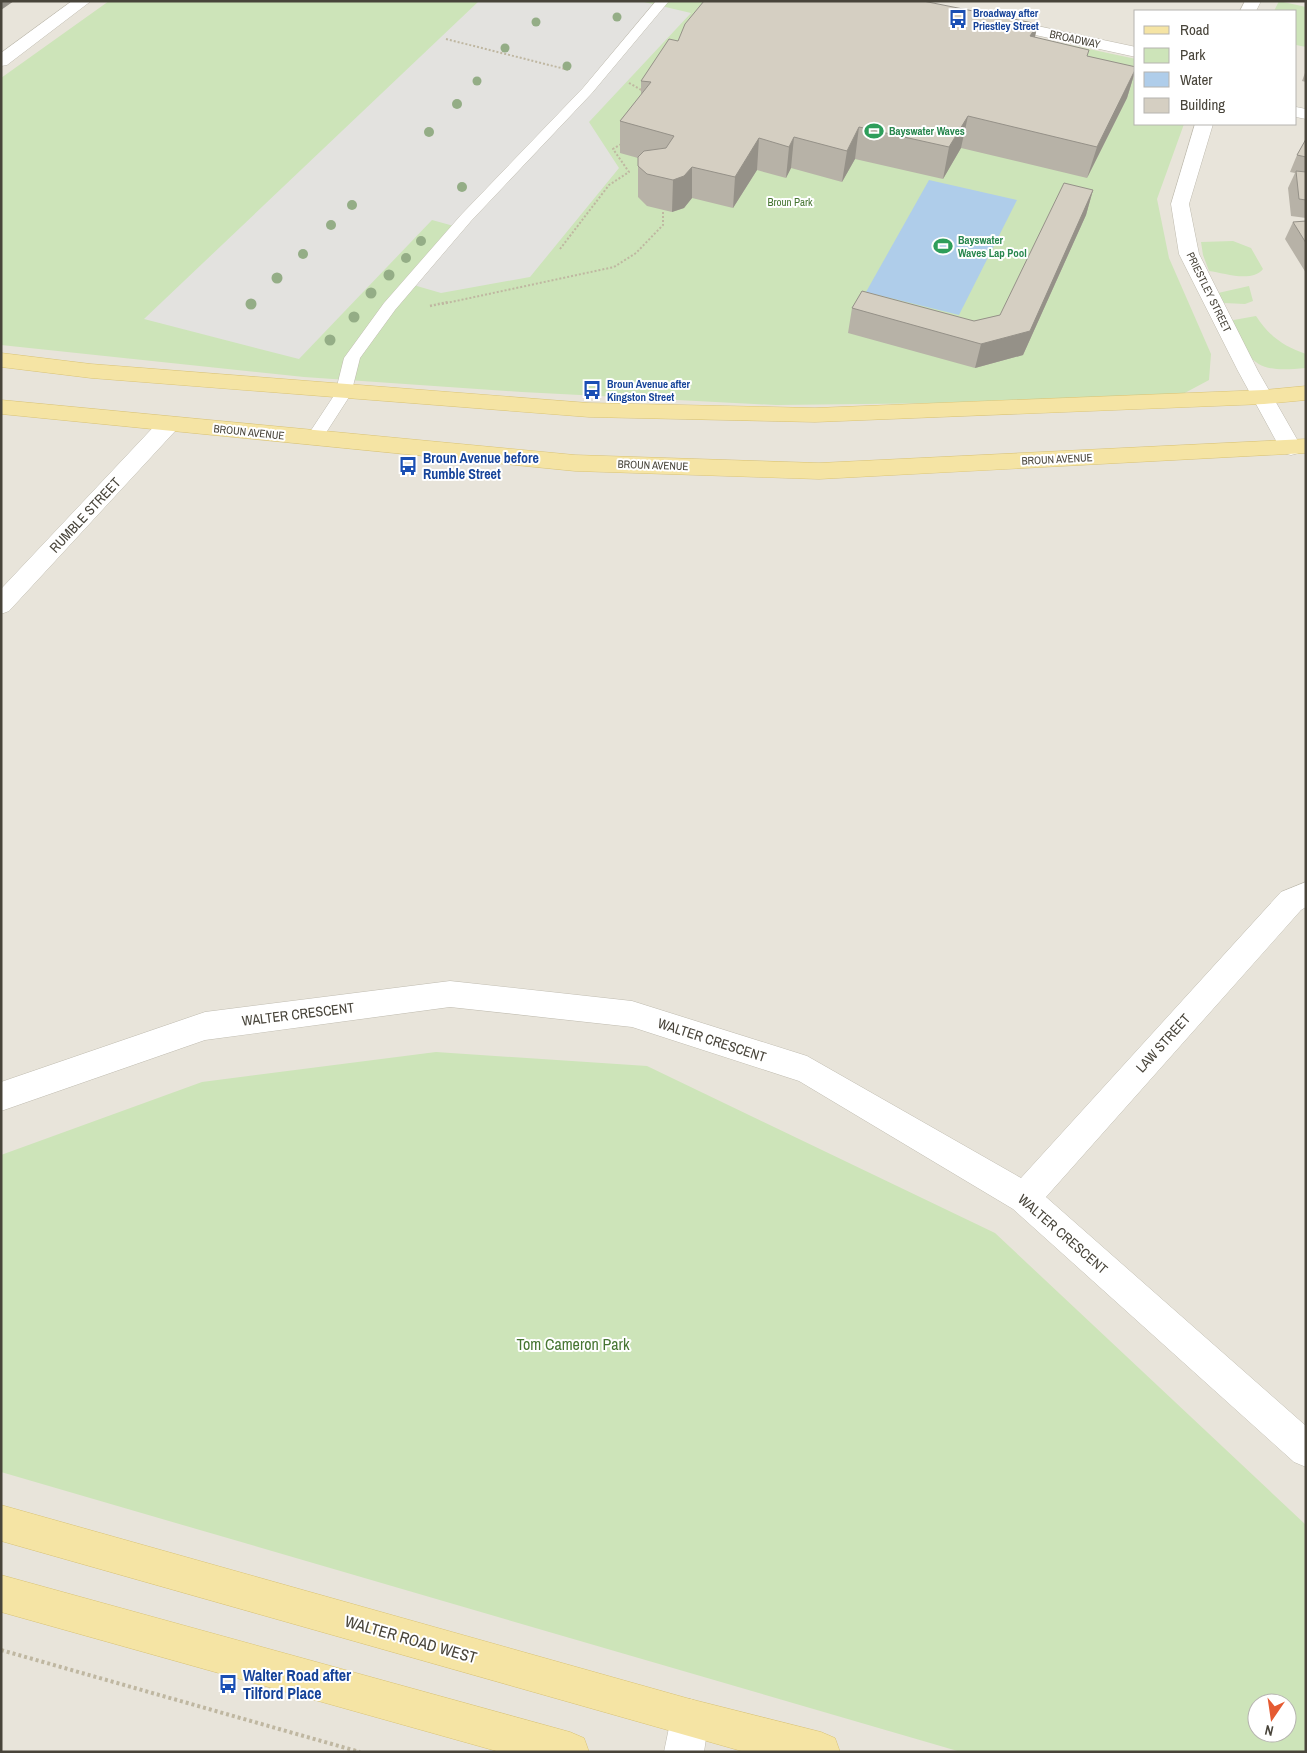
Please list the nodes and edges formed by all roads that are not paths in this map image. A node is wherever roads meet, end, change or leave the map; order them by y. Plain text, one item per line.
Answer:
1 (83, 1) edge
2 (663, 1) edge
3 (982, 20) edge
4 (1134, 52) edge
5 (1, 61) edge
6 (1204, 125) edge
7 (1, 360) edge
8 (344, 393) junction
9 (1306, 393) edge
10 (1264, 397) junction
11 (1, 407) edge
12 (168, 424) junction
13 (314, 438) junction
14 (1298, 447) edge
15 (1, 605) edge
16 (1306, 894) edge
17 (1, 1097) edge
18 (1024, 1198) junction
19 (1306, 1450) edge
20 (1, 1523) edge
21 (1, 1594) edge
22 (687, 1735) edge
23 (570, 1752) edge
24 (821, 1752) edge

1 - 5 street
2 - 8 lane
3 - 4 street, BROADWAY
6 - 10 street, PRIESTLEY STREET
7 - 8 main road
8 - 10 main road
8 - 13 lane
9 - 10 main road
10 - 14 street, PRIESTLEY STREET
11 - 12 main road, BROUN AVENUE
12 - 13 main road, BROUN AVENUE
12 - 15 street, RUMBLE STREET
13 - 14 main road, BROUN AVENUE
16 - 18 street, LAW STREET
17 - 18 street, WALTER CRESCENT
18 - 19 street, WALTER CRESCENT
20 - 22 main road, WALTER ROAD WEST
21 - 23 main road
22 - 24 main road, WALTER ROAD WEST

